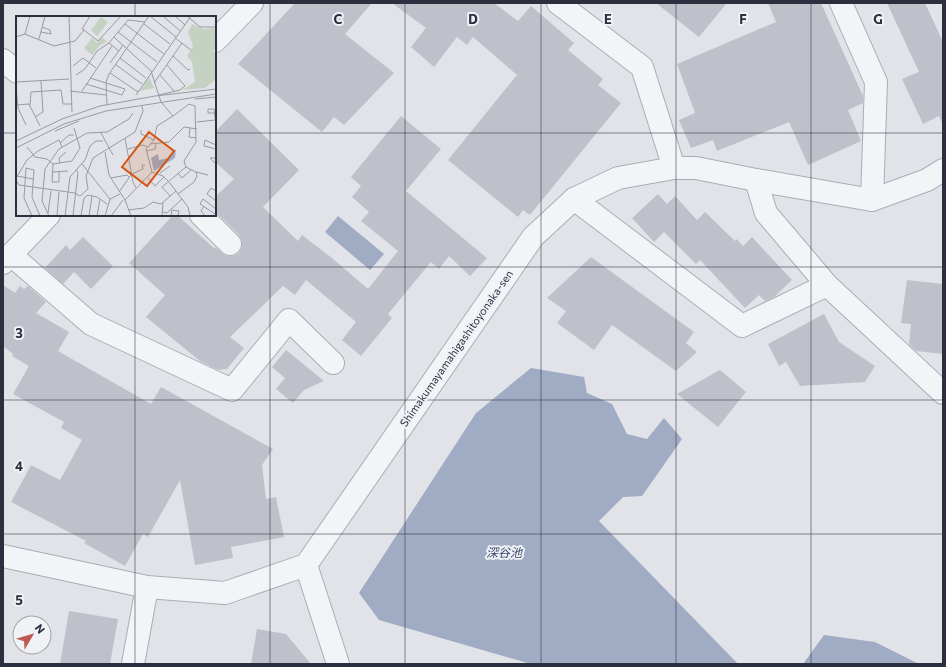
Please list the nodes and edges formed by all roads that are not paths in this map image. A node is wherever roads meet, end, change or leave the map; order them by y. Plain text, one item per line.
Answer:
1 (252, 3) edge
2 (558, 3) edge
3 (841, 3) edge
4 (216, 40) edge
5 (3, 60) edge
6 (16, 71) edge
7 (674, 168) junction
8 (943, 170) edge
9 (756, 180) junction
10 (574, 199) junction
11 (872, 200) junction
12 (48, 216) edge
13 (202, 216) edge
14 (230, 244) dead end
15 (7, 259) edge
16 (827, 285) junction
17 (334, 363) dead end
18 (943, 393) edge
19 (3, 556) edge
20 (306, 565) junction
21 (147, 586) junction
22 (133, 664) edge
23 (338, 664) edge

1 - 4 street
2 - 7 street
3 - 11 street
5 - 6 street
7 - 9 street, Shimakumayamahigashitoyonaka-sen
7 - 10 street, Shimakumayamahigashitoyonaka-sen
8 - 11 street, Shimakumayamahigashitoyonaka-sen
9 - 11 street, Shimakumayamahigashitoyonaka-sen
9 - 16 street
10 - 16 street
10 - 20 street, Shimakumayamahigashitoyonaka-sen
12 - 15 street
13 - 14 street
15 - 17 street
16 - 18 street
19 - 21 street
20 - 21 street
20 - 23 street
21 - 22 street

